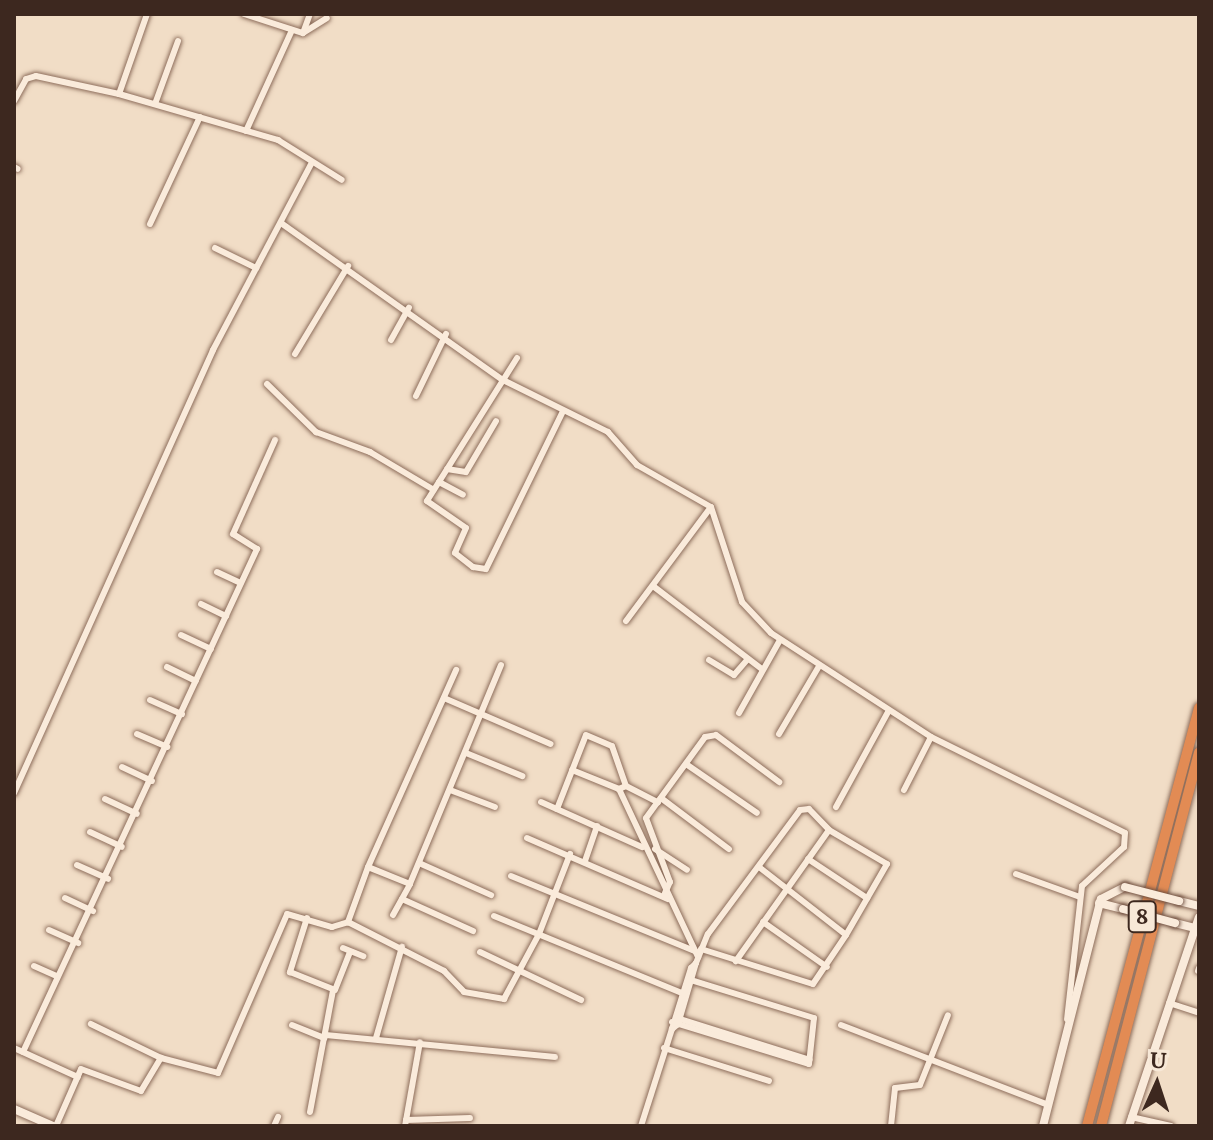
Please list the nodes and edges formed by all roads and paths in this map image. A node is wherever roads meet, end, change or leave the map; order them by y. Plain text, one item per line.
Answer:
1 (147, 14) edge
2 (244, 14) edge
3 (310, 14) edge
4 (327, 18) dead end
5 (292, 30) junction
6 (303, 33) junction
7 (178, 41) dead end
8 (119, 94) junction
9 (14, 101) edge
10 (155, 104) junction
11 (200, 117) junction
12 (246, 131) junction
13 (312, 162) junction
14 (342, 180) dead end
15 (281, 223) junction
16 (150, 224) dead end
17 (215, 248) dead end
18 (348, 266) junction
19 (256, 268) junction
20 (409, 308) junction
21 (446, 334) junction
22 (391, 340) dead end
23 (295, 354) dead end
24 (517, 358) dead end
25 (503, 380) junction
26 (267, 384) dead end
27 (416, 396) dead end
28 (562, 413) junction
29 (496, 421) dead end
30 (275, 440) dead end
31 (447, 469) junction
32 (439, 482) junction
33 (434, 490) junction
34 (463, 495) dead end
35 (711, 507) junction
36 (217, 572) dead end
37 (241, 583) junction
38 (653, 586) junction
39 (201, 604) dead end
40 (226, 616) junction
41 (626, 621) dead end
42 (181, 635) dead end
43 (780, 640) junction
44 (211, 649) junction
45 (748, 659) junction
46 (709, 660) dead end
47 (501, 665) dead end
48 (819, 666) junction
49 (167, 667) dead end
50 (762, 669) junction
51 (456, 670) dead end
52 (196, 681) junction
53 (444, 698) junction
54 (150, 700) dead end
55 (1199, 708) edge
56 (888, 712) junction
57 (739, 713) dead end
58 (182, 714) junction
59 (482, 715) junction
60 (137, 734) dead end
61 (779, 734) dead end
62 (931, 737) junction
63 (551, 744) dead end
64 (167, 747) junction
65 (466, 753) junction
66 (1199, 753) edge
67 (686, 764) junction
68 (122, 767) dead end
69 (572, 770) junction
70 (522, 776) dead end
71 (152, 781) junction
72 (779, 782) dead end
73 (622, 787) junction
74 (450, 790) junction
75 (904, 790) dead end
76 (14, 793) edge
77 (105, 799) dead end
78 (660, 800) junction
79 (541, 802) dead end
80 (495, 807) dead end
81 (836, 807) dead end
82 (557, 809) junction
83 (757, 813) dead end
84 (137, 814) junction
85 (597, 826) junction
86 (829, 830) junction
87 (90, 832) dead end
88 (527, 838) dead end
89 (122, 847) junction
90 (642, 847) junction
91 (655, 849) junction
92 (729, 849) dead end
93 (570, 854) junction
94 (808, 859) junction
95 (585, 861) junction
96 (419, 863) junction
97 (77, 865) dead end
98 (368, 867) junction
99 (759, 867) junction
100 (687, 870) dead end
101 (1016, 874) dead end
102 (511, 876) dead end
103 (108, 879) junction
104 (410, 884) junction
105 (786, 889) junction
106 (491, 895) dead end
107 (555, 896) junction
108 (667, 896) junction
109 (1080, 897) junction
110 (65, 898) dead end
111 (867, 898) junction
112 (402, 899) junction
113 (1099, 903) junction
114 (1199, 906) edge
115 (93, 911) junction
116 (393, 915) dead end
117 (494, 916) dead end
118 (1199, 917) edge
119 (307, 918) junction
120 (348, 922) junction
121 (763, 922) junction
122 (1195, 928) junction
123 (49, 930) dead end
124 (473, 931) dead end
125 (539, 934) junction
126 (846, 935) junction
127 (78, 943) junction
128 (402, 947) junction
129 (480, 952) dead end
130 (698, 955) junction
131 (363, 956) dead end
132 (736, 961) junction
133 (34, 966) dead end
134 (827, 967) junction
135 (521, 973) junction
136 (56, 976) junction
137 (694, 981) junction
138 (333, 990) junction
139 (682, 993) junction
140 (581, 1000) dead end
141 (1169, 1003) junction
142 (1199, 1013) edge
143 (948, 1015) dead end
144 (675, 1022) junction
145 (91, 1024) dead end
146 (292, 1025) dead end
147 (841, 1025) dead end
148 (325, 1036) junction
149 (376, 1038) junction
150 (420, 1042) junction
151 (1065, 1047) junction
152 (14, 1048) edge
153 (664, 1048) junction
154 (23, 1052) junction
155 (555, 1057) dead end
156 (161, 1058) junction
157 (926, 1058) junction
158 (78, 1077) junction
159 (769, 1081) dead end
160 (1048, 1105) junction
161 (14, 1109) edge
162 (310, 1112) dead end
163 (278, 1117) dead end
164 (470, 1118) dead end
165 (1130, 1122) edge
166 (406, 1123) edge
167 (55, 1126) edge
168 (274, 1126) edge
169 (641, 1126) edge
170 (891, 1126) edge
171 (1043, 1126) edge
172 (1087, 1126) edge
173 (1101, 1126) edge
174 (1171, 1126) edge

1 - 8 street
2 - 5 street
3 - 6 street
4 - 6 street
5 - 6 street
5 - 12 street
7 - 10 street
8 - 9 street
8 - 10 street
10 - 11 street
11 - 12 street
11 - 16 street
12 - 13 street
13 - 14 street
13 - 15 street
15 - 18 street
15 - 19 street
17 - 19 street
18 - 20 street
18 - 23 street
19 - 76 street
20 - 21 street
20 - 22 street
21 - 25 street
21 - 27 street
24 - 25 street
25 - 28 street
25 - 31 street
26 - 33 street
28 - 33 street
28 - 35 street
29 - 31 street
30 - 37 street
31 - 32 street
32 - 33 street
32 - 34 street
35 - 38 street
35 - 43 street
36 - 37 street
37 - 40 street
38 - 41 street
38 - 45 street
39 - 40 street
40 - 44 street
42 - 44 street
43 - 48 street
43 - 50 street
44 - 52 street
45 - 46 street
45 - 50 street
47 - 59 street
48 - 56 street
48 - 61 street
49 - 52 street
50 - 57 street
51 - 53 street
52 - 58 street
53 - 59 street
53 - 98 street
54 - 58 street
55 - 172 highway, 8
56 - 62 street
56 - 81 street
58 - 64 street
59 - 63 street
59 - 65 street
60 - 64 street
62 - 75 street
62 - 109 street
64 - 71 street
65 - 70 street
65 - 74 street
66 - 173 highway, 8
67 - 72 street
67 - 78 street
67 - 83 street
68 - 71 street
69 - 73 street
69 - 73 street
69 - 82 street
71 - 84 street
73 - 78 street
73 - 90 street
74 - 80 street
74 - 96 street
77 - 84 street
78 - 91 street
78 - 92 street
79 - 82 street
82 - 85 street
84 - 89 street
85 - 90 street
85 - 95 street
86 - 94 street
86 - 99 street
86 - 111 street
87 - 89 street
88 - 93 street
89 - 103 street
90 - 108 street
91 - 100 street
91 - 108 street
93 - 95 street
93 - 107 street
94 - 105 street
94 - 111 street
95 - 108 street
96 - 104 street
96 - 106 street
97 - 103 street
98 - 104 street
98 - 120 street
99 - 105 street
99 - 130 street
101 - 109 street
102 - 107 street
103 - 115 street
104 - 112 street
105 - 121 street
105 - 126 street
107 - 125 street
107 - 130 street
108 - 130 street
109 - 151 street
110 - 115 street
111 - 126 street
112 - 116 street
112 - 124 street
113 - 114 main road, bridge
113 - 122 main road, bridge
113 - 151 main road
115 - 127 street
117 - 125 street
118 - 122 main road
119 - 120 street
119 - 138 street
119 - 156 street
120 - 128 street
121 - 132 street
121 - 134 street
122 - 141 main road
123 - 127 street
125 - 135 street
125 - 139 street
126 - 134 street
127 - 136 street
128 - 135 street
128 - 149 street
129 - 135 street
130 - 132 street
130 - 137 street
130 - 139 street
131 - 138 street
132 - 134 street
133 - 136 street
135 - 140 street
136 - 154 street
137 - 144 street
137 - 144 street
138 - 148 street
139 - 144 street
141 - 142 street
141 - 165 main road
143 - 157 street
144 - 153 street
145 - 156 street
146 - 148 street
147 - 157 street
148 - 149 street
148 - 162 street
149 - 150 street
150 - 155 street
150 - 166 street
151 - 160 main road
152 - 154 street
153 - 159 street
153 - 169 street
154 - 158 street
156 - 158 street
157 - 160 street
157 - 170 street
158 - 167 street
160 - 171 main road
161 - 167 main road
163 - 168 street
164 - 166 street
165 - 174 street

